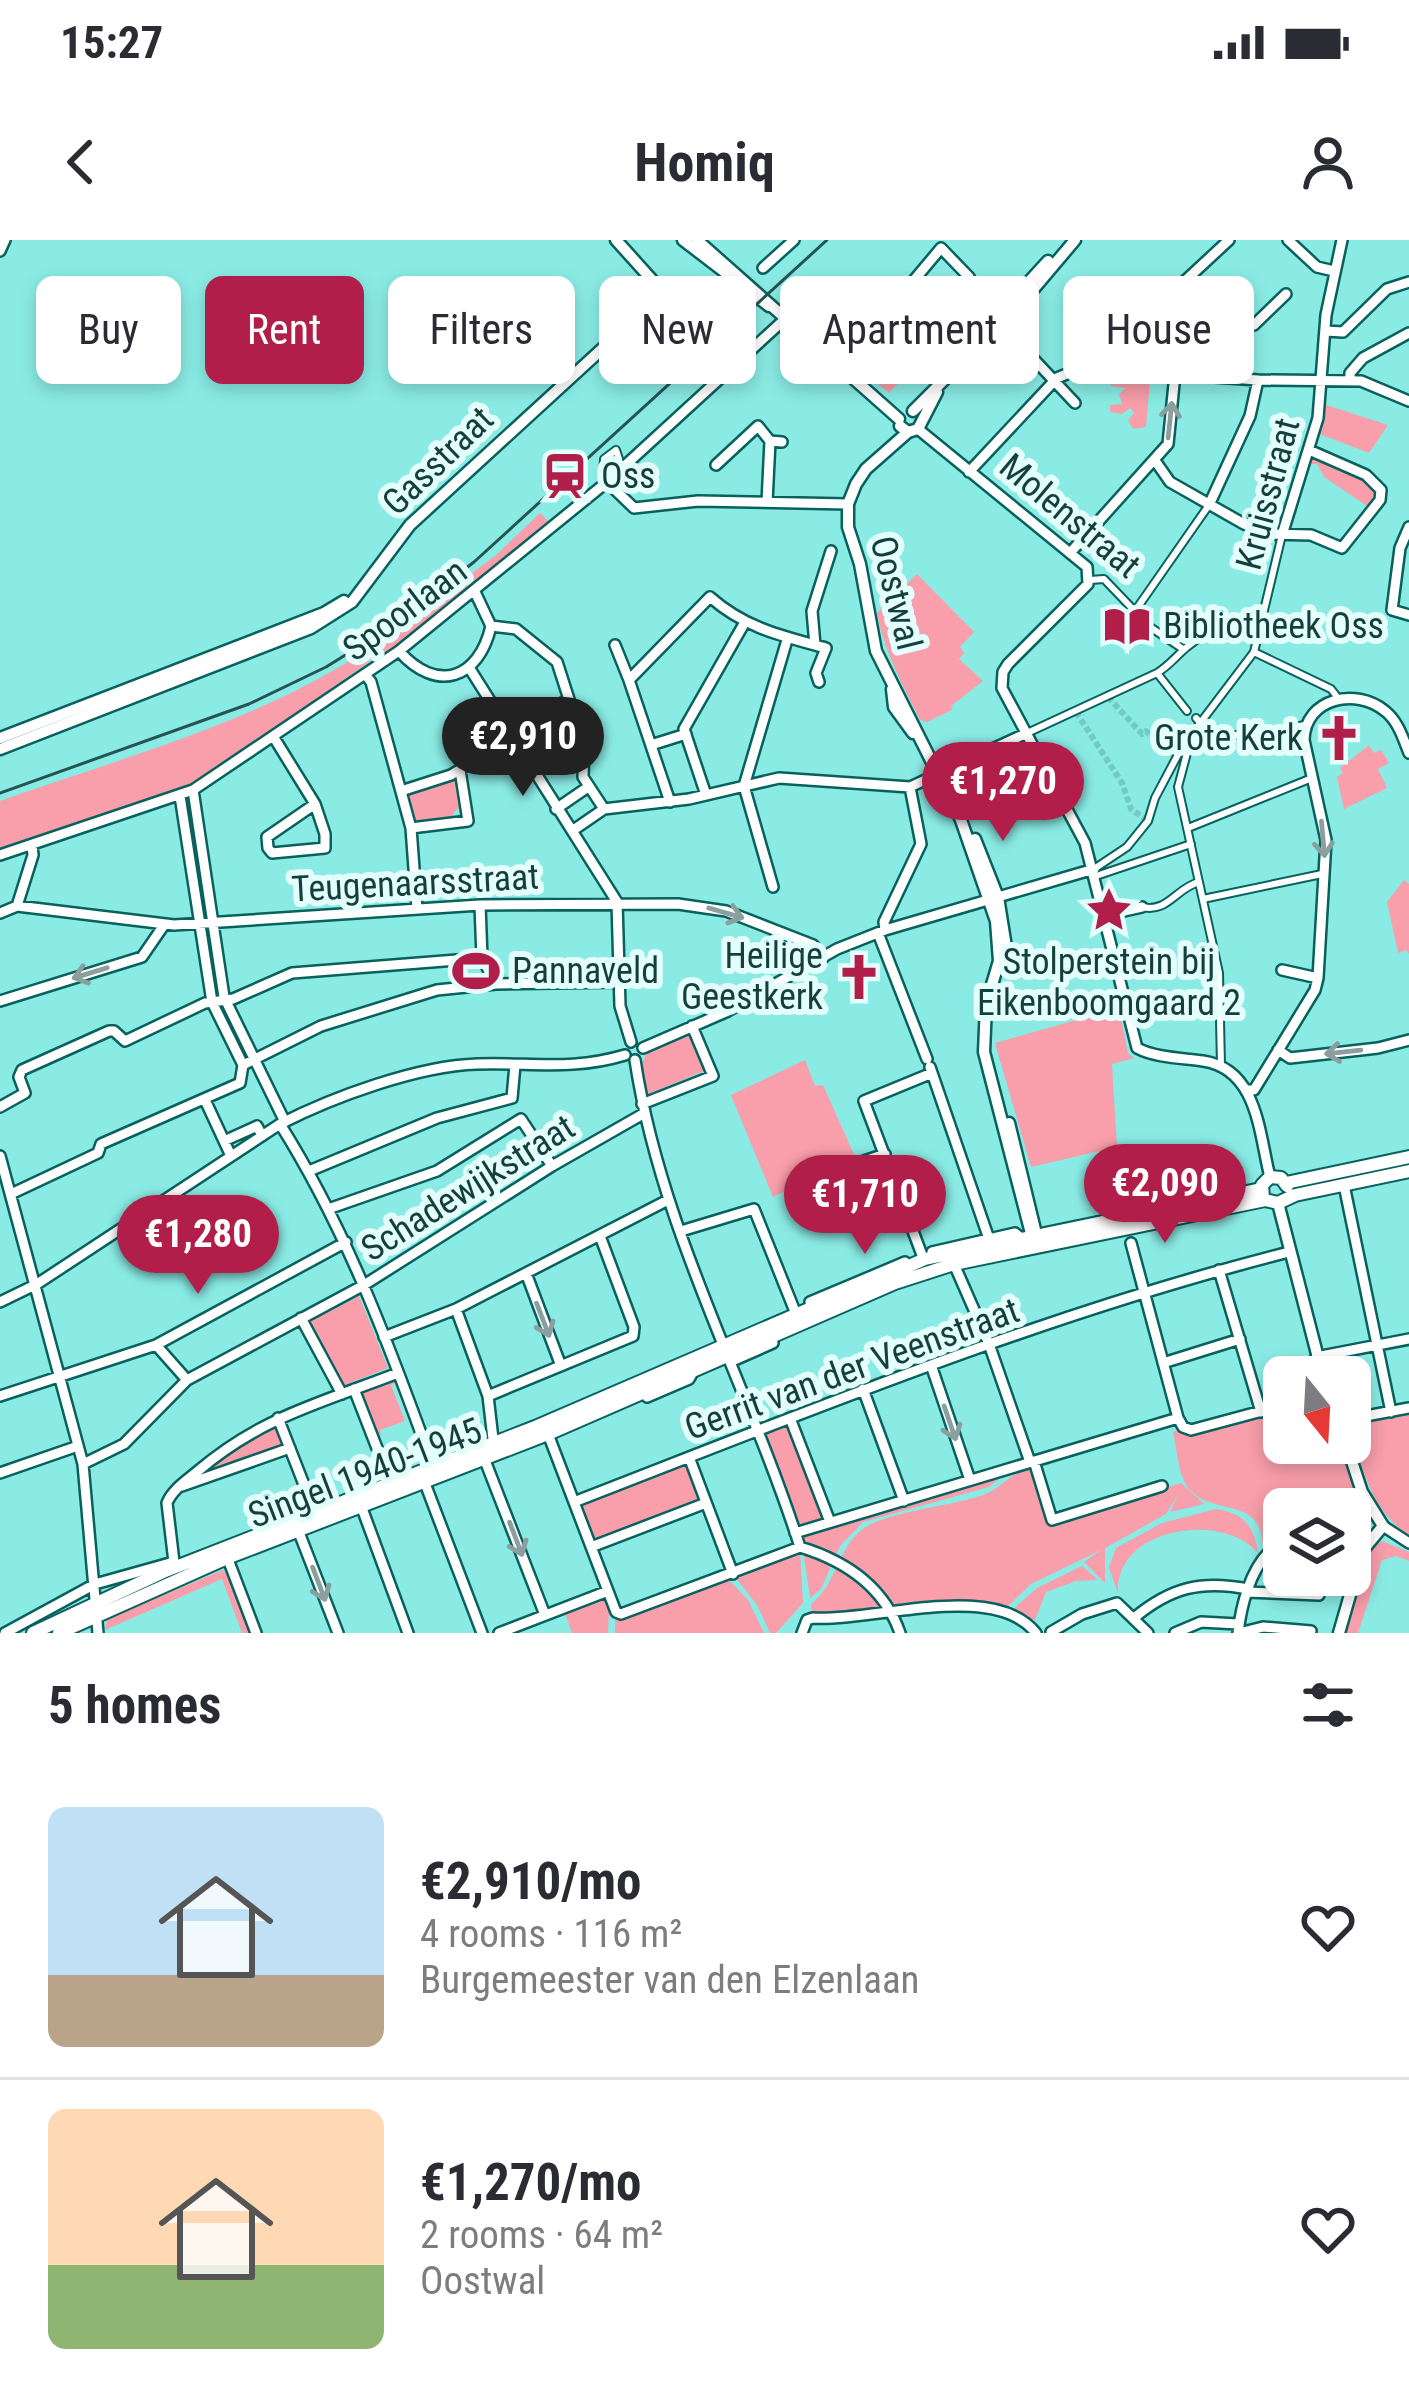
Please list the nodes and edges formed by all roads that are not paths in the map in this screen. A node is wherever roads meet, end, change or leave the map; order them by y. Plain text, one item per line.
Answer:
1 (4, 240) edge
2 (683, 240) edge
3 (697, 240) edge
4 (794, 240) edge
5 (1066, 240) edge
6 (1075, 240) edge
7 (1229, 240) edge
8 (1288, 240) edge
9 (1342, 240) edge
10 (624, 244) edge
11 (0, 251) edge
12 (763, 268) dead end
13 (1334, 272) junction
14 (918, 276) edge
15 (968, 276) edge
16 (1037, 276) edge
17 (1190, 276) edge
18 (1039, 279) edge
19 (1409, 282) edge
20 (1286, 294) dead end
21 (772, 307) junction
22 (780, 313) edge
23 (780, 323) edge
24 (1254, 325) edge
25 (1325, 331) junction
26 (1409, 333) edge
27 (1039, 365) edge
28 (1063, 374) edge
29 (1254, 380) edge
30 (1258, 380) junction
31 (1350, 381) junction
32 (1054, 382) junction
33 (1322, 382) junction
34 (863, 384) edge
35 (944, 384) edge
36 (1174, 384) edge
37 (1409, 401) edge
38 (1075, 403) dead end
39 (909, 421) junction
40 (1309, 450) junction
41 (1156, 462) junction
42 (716, 465) dead end
43 (969, 472) junction
44 (605, 480) junction
45 (767, 502) junction
46 (848, 504) junction
47 (1209, 505) junction
48 (1409, 527) edge
49 (1282, 535) junction
50 (831, 551) dead end
51 (1070, 553) junction
52 (1090, 580) junction
53 (475, 592) junction
54 (1135, 611) junction
55 (1409, 615) edge
56 (1260, 618) junction
57 (745, 622) junction
58 (309, 624) junction
59 (491, 626) junction
60 (787, 640) junction
61 (814, 645) junction
62 (615, 646) dead end
63 (1184, 649) junction
64 (399, 651) junction
65 (1253, 652) junction
66 (470, 669) junction
67 (1157, 673) junction
68 (365, 674) junction
69 (628, 680) junction
70 (819, 682) dead end
71 (1338, 698) junction
72 (569, 699) junction
73 (1187, 711) dead end
74 (1198, 721) junction
75 (1306, 725) junction
76 (1404, 727) edge
77 (686, 734) junction
78 (1025, 734) junction
79 (1192, 735) junction
80 (273, 736) junction
81 (0, 738) edge
82 (511, 738) junction
83 (651, 745) junction
84 (0, 749) edge
85 (993, 750) junction
86 (1409, 753) edge
87 (460, 770) junction
88 (938, 778) junction
89 (1312, 778) junction
90 (744, 786) junction
91 (588, 788) junction
92 (910, 788) junction
93 (193, 790) junction
94 (401, 791) junction
95 (706, 795) junction
96 (180, 796) junction
97 (670, 802) junction
98 (315, 804) junction
99 (556, 809) junction
100 (604, 809) junction
101 (1027, 813) dead end
102 (411, 828) junction
103 (1188, 828) junction
104 (572, 831) junction
105 (1191, 844) junction
106 (32, 845) junction
107 (0, 855) edge
108 (1095, 872) junction
109 (1324, 874) junction
110 (1199, 882) junction
111 (773, 887) dead end
112 (994, 899) junction
113 (1203, 899) junction
114 (617, 902) junction
115 (480, 905) junction
116 (17, 906) junction
117 (1142, 907) joint
118 (418, 908) junction
119 (0, 913) edge
120 (1106, 916) junction
121 (207, 922) junction
122 (164, 925) junction
123 (882, 932) junction
124 (824, 957) junction
125 (482, 958) junction
126 (433, 961) junction
127 (1282, 970) dead end
128 (1318, 978) junction
129 (619, 982) junction
130 (496, 984) junction
131 (437, 990) junction
132 (0, 1000) edge
133 (226, 1000) junction
134 (212, 1002) junction
135 (692, 1026) junction
136 (1409, 1040) edge
137 (631, 1042) junction
138 (643, 1048) junction
139 (1278, 1050) junction
140 (630, 1058) junction
141 (248, 1062) junction
142 (515, 1065) junction
143 (930, 1066) junction
144 (1221, 1066) junction
145 (1248, 1090) junction
146 (205, 1100) junction
147 (0, 1107) edge
148 (643, 1109) junction
149 (283, 1123) junction
150 (262, 1136) junction
151 (224, 1141) junction
152 (884, 1154) junction
153 (0, 1156) edge
154 (231, 1156) junction
155 (1409, 1157) edge
156 (552, 1166) junction
157 (309, 1171) junction
158 (1409, 1172) edge
159 (1344, 1185) junction
160 (1274, 1192) junction
161 (13, 1193) junction
162 (668, 1200) junction
163 (902, 1201) junction
164 (331, 1208) junction
165 (681, 1231) junction
166 (600, 1236) junction
167 (1030, 1238) junction
168 (989, 1239) junction
169 (346, 1242) junction
170 (1131, 1244) dead end
171 (1289, 1252) junction
172 (922, 1255) junction
173 (955, 1266) junction
174 (1219, 1270) junction
175 (526, 1274) junction
176 (37, 1284) junction
177 (364, 1285) junction
178 (1144, 1294) junction
179 (0, 1302) edge
180 (457, 1309) junction
181 (794, 1310) junction
182 (301, 1318) junction
183 (759, 1331) junction
184 (384, 1337) junction
185 (1240, 1339) junction
186 (1409, 1339) edge
187 (989, 1344) junction
188 (156, 1345) junction
189 (1377, 1345) junction
190 (728, 1356) junction
191 (1316, 1356) edge
192 (1321, 1356) edge
193 (1163, 1363) junction
194 (931, 1365) junction
195 (561, 1366) junction
196 (398, 1372) junction
197 (62, 1378) junction
198 (187, 1380) junction
199 (862, 1389) junction
200 (348, 1392) junction
201 (0, 1396) edge
202 (488, 1396) junction
203 (1409, 1408) edge
204 (1261, 1412) joint
205 (1391, 1412) junction
206 (1371, 1415) edge
207 (278, 1418) junction
208 (790, 1418) junction
209 (1178, 1418) junction
210 (758, 1431) junction
211 (549, 1436) junction
212 (510, 1437) junction
213 (493, 1439) junction
214 (78, 1446) junction
215 (290, 1448) junction
216 (689, 1457) junction
217 (1032, 1462) junction
218 (487, 1463) junction
219 (83, 1464) junction
220 (1353, 1464) edge
221 (384, 1466) dead end
222 (0, 1473) edge
223 (432, 1474) junction
224 (970, 1480) junction
225 (1162, 1486) dead end
226 (177, 1488) junction
227 (310, 1500) dead end
228 (904, 1501) junction
229 (574, 1502) junction
230 (706, 1503) junction
231 (363, 1511) junction
232 (830, 1522) junction
233 (1383, 1526) junction
234 (795, 1533) junction
235 (300, 1535) junction
236 (1409, 1543) edge
237 (591, 1546) junction
238 (800, 1547) junction
239 (227, 1556) junction
240 (1263, 1557) edge
241 (175, 1562) junction
242 (733, 1574) junction
243 (95, 1584) junction
244 (1248, 1590) junction
245 (608, 1591) junction
246 (1263, 1591) edge
247 (891, 1612) junction
248 (96, 1613) junction
249 (545, 1615) junction
250 (1134, 1618) junction
251 (1238, 1630) edge
252 (1311, 1631) edge
253 (1051, 1632) edge
254 (1144, 1632) edge
255 (5, 1633) edge
256 (33, 1633) edge
257 (59, 1633) edge
258 (70, 1633) edge
259 (98, 1633) edge
260 (256, 1633) edge
261 (338, 1633) edge
262 (408, 1633) edge
263 (482, 1633) edge
264 (499, 1633) edge
265 (802, 1633) edge
266 (900, 1633) edge
267 (1036, 1633) edge
268 (1175, 1633) edge
269 (1339, 1633) edge

1 - 11 street
2 - 21 street, Molenstraat
3 - 21 street, Molenstraat
4 - 12 street
5 - 16 street
6 - 18 street
7 - 17 street
8 - 13 street
9 - 13 street, Kruisstraat
10 - 58 street, Gasstraat
13 - 25 street, Kruisstraat
14 - 15 street
19 - 25 street
20 - 24 street
21 - 22 street, Molenstraat
23 - 44 street, Spoorlaan
25 - 33 street, Kruisstraat
26 - 31 street
27 - 32 street
28 - 32 street
29 - 30 street
30 - 33 street
30 - 47 street
31 - 33 street
31 - 37 street
32 - 38 street
32 - 43 street
33 - 40 street, Kruisstraat
34 - 39 street, Molenstraat
35 - 39 street, Oostwal
41 -> 36 street
39 - 43 street, Molenstraat
39 - 46 street, Oostwal
40 - 49 street, Kruisstraat
40 - 49 street
41 - 47 street
41 - 51 street
42 - 45 street
43 - 51 street, Molenstraat
44 - 45 street
44 - 53 street, Spoorlaan
45 - 46 street
46 - 88 street, Oostwal
47 - 49 street
47 - 54 street
48 - 55 street
49 - 56 street, Kruisstraat
50 - 61 street
51 - 52 street, Molenstraat
52 - 54 street, Molenstraat
52 - 78 street
53 - 59 street
53 - 64 street, Spoorlaan
54 - 63 street, Molenstraat
56 - 63 street
56 - 65 street, Kruisstraat
57 - 60 street
57 - 69 street
57 - 77 street
58 - 81 street, Gasstraat
58 - 84 street, Gasstraat
59 - 66 street
59 - 72 street
60 - 61 street
60 - 90 street
61 - 70 street
62 - 69 street
63 - 67 street
64 - 66 street
64 - 68 street, Spoorlaan
65 - 71 street
65 - 74 street
66 - 82 street
67 - 73 street
67 - 78 street
68 - 80 street, Spoorlaan
68 - 94 street
69 - 83 street
71 - 75 street
71 - 76 street
72 - 82 street
72 - 91 street
74 - 75 street
74 - 79 street
75 - 89 street
76 - 86 street
77 - 83 street
77 - 95 street
78 - 85 street
78 - 108 street
79 - 103 street
79 - 108 street
80 - 93 street, Spoorlaan
80 - 98 street
82 - 87 street
82 - 99 street
83 - 97 street
85 - 88 street
85 - 101 street
87 - 94 street
87 - 102 street
88 - 92 street
88 - 112 street, Oostwal
89 - 103 street
89 -> 109 street
90 - 92 street
90 - 95 street
90 - 111 street
91 - 99 street
91 - 100 street
92 - 123 street
93 - 96 street, Spoorlaan
93 - 121 street
94 - 102 street
95 - 97 street
96 - 106 street, Spoorlaan
96 - 121 street
97 - 100 street
98 - 98 street
99 - 104 street
100 - 104 street
102 - 118 street
103 - 105 street
104 - 114 street
105 - 108 street
105 - 110 street
106 - 107 street, Spoorlaan
106 - 116 street
108 - 112 street
108 - 120 street
109 - 113 street
109 - 128 street
110 - 113 street
110 - 117 street
112 - 123 street
112 - 167 street, Oostwal
113 - 144 street
114 - 115 street, Teugenaarsstraat
114 -> 124 street, Teugenaarsstraat
114 - 129 street
115 - 118 street, Teugenaarsstraat
115 - 125 street
116 - 119 street, Teugenaarsstraat
116 - 122 street, Teugenaarsstraat
117 - 120 street
118 - 121 street, Teugenaarsstraat
120 - 144 street
121 - 122 street, Teugenaarsstraat
121 - 133 street
121 - 134 street
122 -> 132 street
123 - 124 street
123 - 143 street
124 - 135 street
125 - 126 street
125 - 130 street
126 - 131 street
126 - 133 street
127 - 128 street
128 - 139 street
129 - 130 street
129 - 137 street
130 - 131 street
131 - 141 street
133 - 134 street
133 - 141 street
134 - 141 street
134 - 147 street
135 - 138 street
135 - 148 street, Schadewijkstraat
136 -> 139 street
137 - 138 street
137 - 140 street
138 - 140 street
139 - 145 street
140 - 142 street
140 - 148 street
141 - 146 street
141 - 149 street
142 - 149 street
142 - 157 street
143 - 152 street
143 - 168 street
144 - 145 street
145 - 160 street
146 - 151 street
146 - 161 street
148 - 156 street, Schadewijkstraat
148 - 162 street
149 - 150 street
149 - 157 street
150 - 151 street
150 - 154 street
151 - 154 street
152 - 163 street
152 - 163 street
153 - 161 street
154 - 176 street
155 - 160 main road
156 - 164 street
156 - 177 street, Schadewijkstraat
157 - 164 street
158 - 159 main road
159 - 160 main road
159 - 189 street
160 - 167 main road, Singel 1940-1945
160 - 171 street
161 - 176 street
162 - 165 street
162 - 166 street
163 - 172 street
164 - 169 street
165 - 181 street
165 - 190 street
166 - 175 street
166 - 195 street
167 - 168 street, Singel 1940-1945
167 - 173 main road, Singel 1940-1945
167 - 183 main road, Singel 1940-1945
168 - 172 street, Singel 1940-1945
169 - 177 street
169 - 188 street
170 - 178 street
171 - 174 street, Gerrit van der Veenstraat
171 - 191 street
172 - 181 street, Singel 1940-1945
173 - 187 street
173 - 190 main road, Singel 1940-1945
174 - 178 street, Gerrit van der Veenstraat
174 - 185 street
175 - 180 street
175 -> 195 street
176 - 179 street
176 - 197 street
177 - 182 street, Schadewijkstraat
177 - 184 street
178 - 187 street, Gerrit van der Veenstraat
178 - 193 street
180 - 184 street
180 - 202 street
181 - 183 street, Singel 1940-1945
182 - 198 street, Schadewijkstraat
182 - 200 street
183 - 190 main road, Singel 1940-1945
184 - 196 street
185 - 193 street
185 - 204 street
186 - 189 street
187 - 194 street, Gerrit van der Veenstraat
187 - 217 street
188 - 197 street
188 - 198 street
189 - 192 street
189 - 205 street
190 - 210 street
190 - 211 main road, Singel 1940-1945
190 - 212 main road, Singel 1940-1945
193 - 209 street
194 - 199 street, Gerrit van der Veenstraat
194 -> 224 street
195 - 202 street
196 - 200 street
196 - 223 street
197 - 201 street
197 - 214 street
198 - 219 street, Schadewijkstraat
199 - 208 street, Gerrit van der Veenstraat
199 - 228 street
200 - 207 street
200 - 221 street
202 - 213 street
203 - 205 street
204 - 209 street
205 - 206 street
207 - 215 street
207 - 226 street
208 - 210 street, Gerrit van der Veenstraat
208 - 232 street
209 - 217 street
210 - 216 street, Gerrit van der Veenstraat
210 - 234 street
211 - 218 street, Singel 1940-1945
211 - 223 main road, Singel 1940-1945
211 - 229 street
212 - 213 street, Singel 1940-1945
212 - 223 main road, Singel 1940-1945
213 - 223 street, Singel 1940-1945
214 - 219 street
214 - 222 street
215 - 226 street
215 - 227 street
216 - 229 street, Gerrit van der Veenstraat
216 - 230 street
217 - 224 street
217 - 225 street
218 - 223 street, Singel 1940-1945
218 -> 249 street
219 - 243 street
220 - 233 street
223 - 231 street, Singel 1940-1945
223 - 239 main road, Singel 1940-1945
223 - 241 street, Singel 1940-1945
223 - 263 street
224 - 228 street
226 - 241 street
228 - 232 street
229 - 237 street
230 - 237 street
230 - 242 street
231 - 235 street, Singel 1940-1945
231 - 262 street
232 - 234 street
233 - 236 street
233 - 269 street
234 - 238 street
235 - 239 street, Singel 1940-1945
235 -> 261 street
237 - 245 street
238 - 242 street
238 - 247 street
239 - 248 main road, Singel 1940-1945
239 - 260 street
240 - 244 street
241 - 243 street, Singel 1940-1945
242 - 245 street
243 - 248 street
243 - 255 street, Singel 1940-1945
244 - 246 street
244 - 250 street
244 - 251 street
245 - 249 street
247 - 265 street
247 - 266 street
247 - 267 street
248 - 256 main road, Singel 1940-1945
248 - 257 main road, Singel 1940-1945
248 - 258 street, Singel 1940-1945
248 - 259 street
249 - 264 street
250 - 253 street
250 - 254 street
251 - 252 street
251 - 268 street

